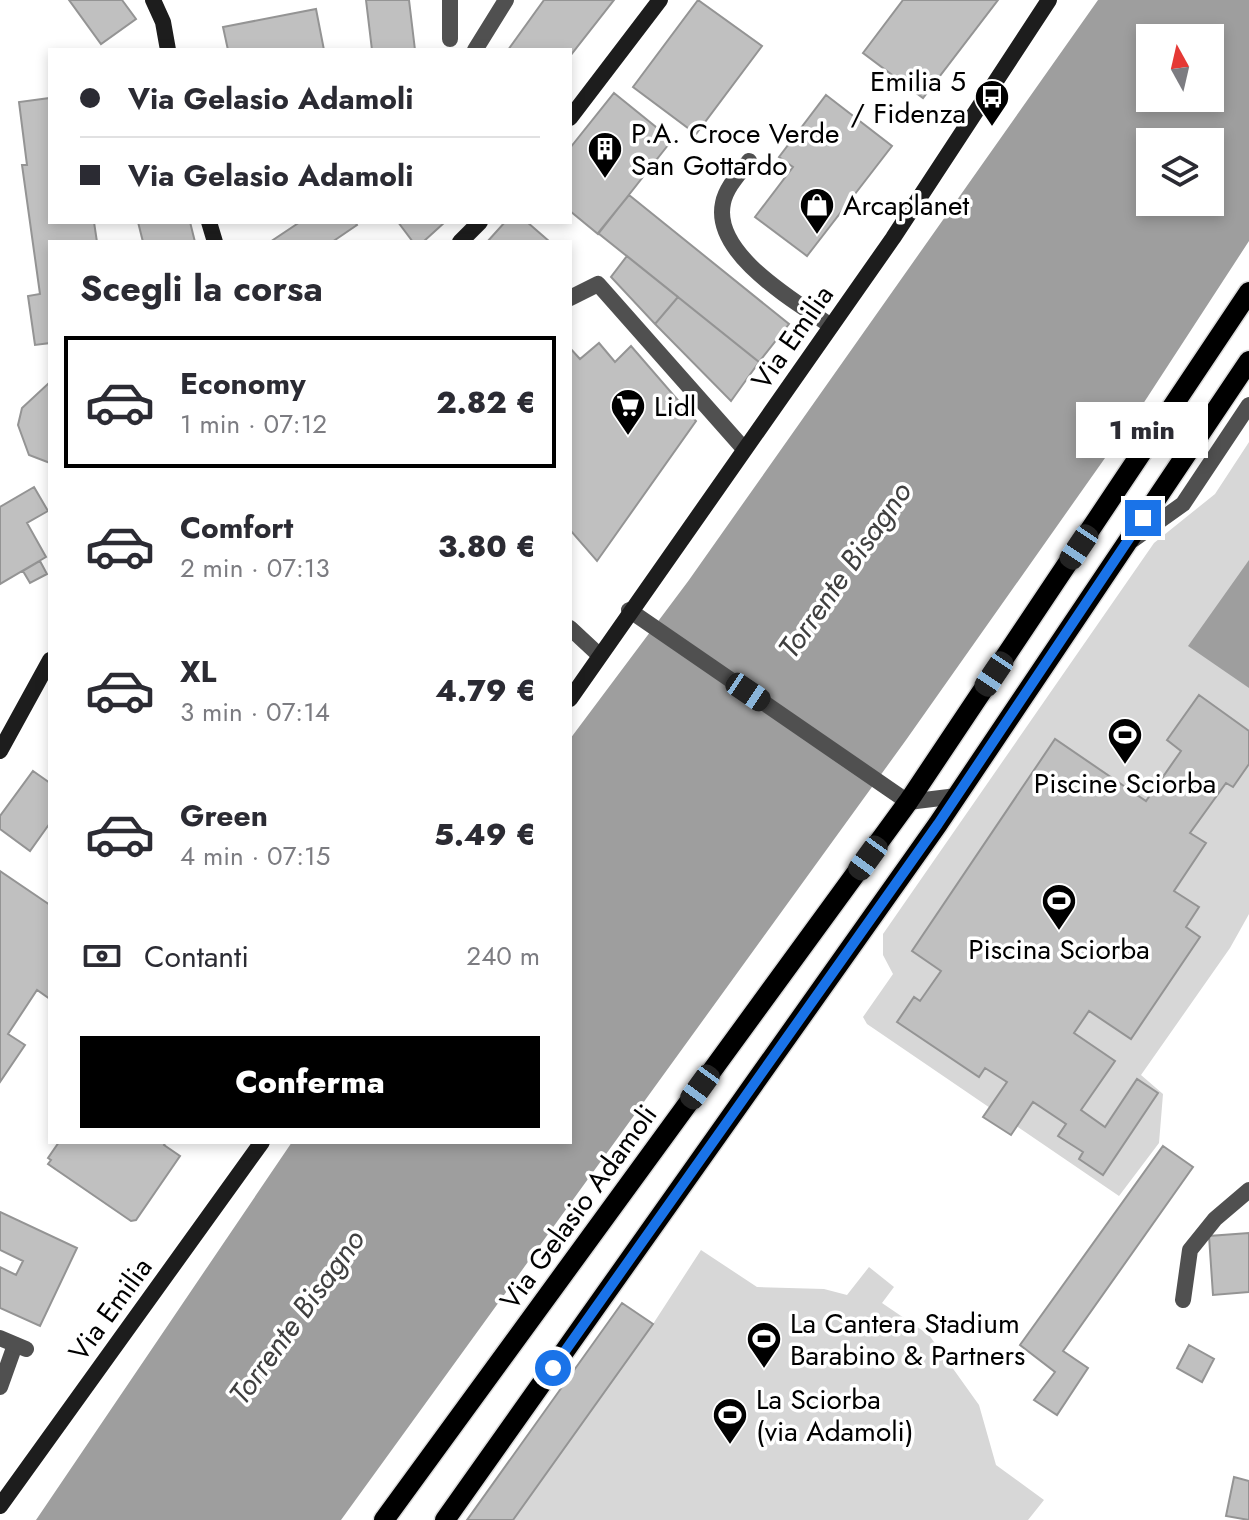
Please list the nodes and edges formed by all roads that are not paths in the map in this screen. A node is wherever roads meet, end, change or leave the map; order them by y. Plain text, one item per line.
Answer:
1 (450, 0) edge
2 (506, 0) edge
3 (660, 0) edge
4 (1049, 0) edge
5 (155, 1) edge
6 (450, 39) dead end
7 (167, 48) edge
8 (476, 48) edge
9 (572, 115) edge
10 (749, 161) dead end
11 (478, 224) edge
12 (462, 240) edge
13 (1249, 292) edge
14 (572, 297) edge
15 (831, 326) junction
16 (1249, 361) edge
17 (1249, 405) edge
18 (744, 449) junction
19 (1126, 544) junction
20 (629, 610) junction
21 (572, 630) edge
22 (599, 655) junction
23 (48, 664) edge
24 (572, 696) edge
25 (0, 751) edge
26 (957, 796) junction
27 (908, 802) junction
28 (261, 1144) edge
29 (1249, 1190) edge
30 (1183, 1300) dead end
31 (14, 1344) edge
32 (0, 1387) edge
33 (0, 1506) edge
34 (384, 1520) edge
35 (445, 1520) edge

1 - 6 street
2 - 8 street
3 - 9 main road
4 - 15 main road, Via Emilia
5 - 7 main road
10 - 15 street
11 - 12 main road
13 - 27 main road, Via Gelasio Adamoli
14 - 18 street
15 - 18 main road, Via Emilia
16 - 19 main road
17 - 19 street
18 - 20 main road, Via Emilia
19 - 26 main road
20 - 22 main road, Via Emilia
20 - 27 street
21 - 22 street
22 - 24 main road, Via Emilia
23 - 25 main road
26 - 27 street
26 - 35 main road
27 - 34 main road, Via Gelasio Adamoli
28 - 33 main road, Via Emilia
29 - 30 street
31 - 32 street

